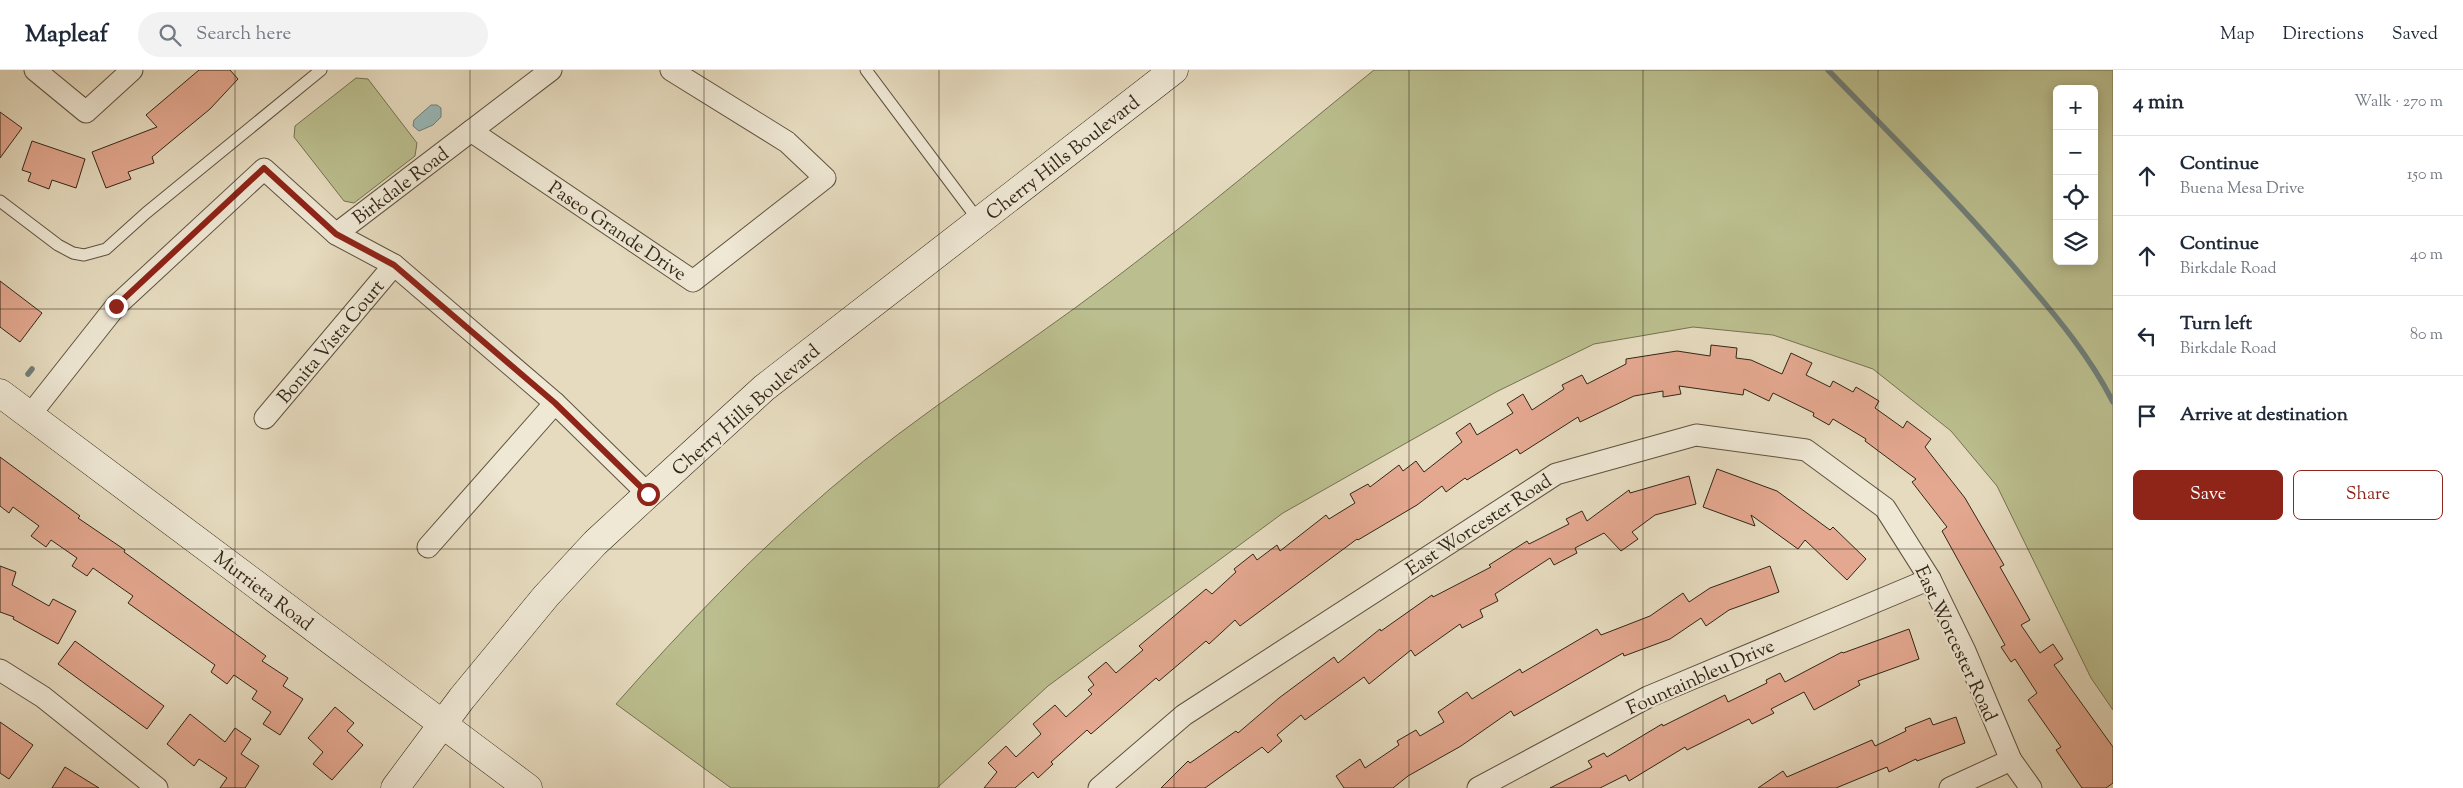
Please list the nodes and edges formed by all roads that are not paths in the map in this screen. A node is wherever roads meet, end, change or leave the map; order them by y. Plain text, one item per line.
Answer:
1 (35, 70) edge
2 (132, 70) edge
3 (321, 70) edge
4 (551, 70) edge
5 (671, 70) edge
6 (866, 70) edge
7 (1174, 70) edge
8 (471, 131) junction
9 (0, 201) edge
10 (979, 221) junction
11 (336, 234) junction
12 (394, 265) junction
13 (0, 393) edge
14 (555, 403) junction
15 (30, 415) junction
16 (265, 418) dead end
17 (648, 494) junction
18 (428, 547) dead end
19 (1930, 579) junction
20 (0, 670) edge
21 (443, 724) junction
22 (2011, 760) junction
23 (155, 788) edge
24 (395, 788) edge
25 (528, 788) edge
26 (1099, 788) edge
27 (1478, 788) edge
28 (1950, 788) edge
29 (2030, 788) edge

1 - 2 street
3 - 9 lane
4 - 8 street, Birkdale Road
5 - 8 street, Paseo Grande Drive
6 - 10 lane
7 - 10 street, Cherry Hills Boulevard
8 - 11 street, Birkdale Road
10 - 17 street, Cherry Hills Boulevard
11 - 12 street
11 - 15 street, Birkdale Road
12 - 14 street
12 - 16 street, Bonita Vista Court
13 - 15 street, Murrieta Road
14 - 17 street
14 - 18 street
15 - 21 street, Murrieta Road
17 - 21 street, Cherry Hills Boulevard
19 - 22 street, East Worcester Road
19 - 26 street, East Worcester Road
19 - 27 street, Fountainbleu Drive
20 - 23 street
21 - 24 street, Cherry Hills Boulevard
21 - 25 street, Murrieta Road
22 - 28 street
22 - 29 street, East Worcester Road

